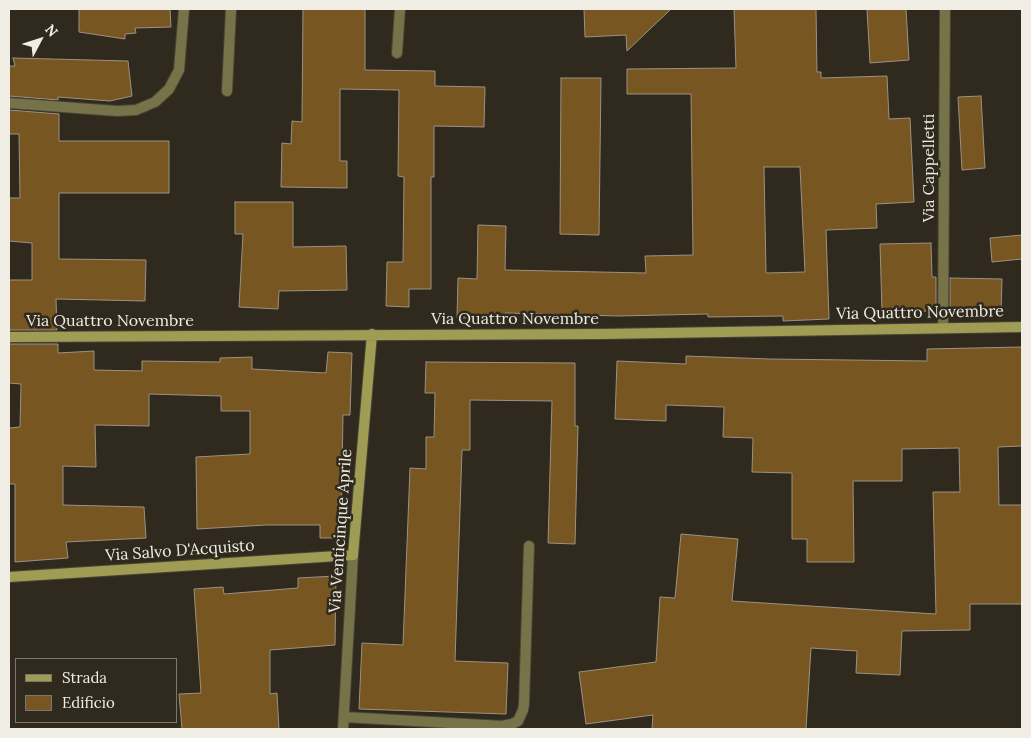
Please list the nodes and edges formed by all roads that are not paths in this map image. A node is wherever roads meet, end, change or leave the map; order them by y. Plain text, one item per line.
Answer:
1 (184, 9) edge
2 (232, 9) edge
3 (400, 9) edge
4 (945, 9) edge
5 (397, 53) dead end
6 (228, 91) dead end
7 (9, 103) edge
8 (1022, 327) edge
9 (943, 328) junction
10 (372, 334) junction
11 (9, 337) edge
12 (529, 546) dead end
13 (353, 555) junction
14 (9, 577) edge
15 (344, 717) junction
16 (343, 729) edge

1 - 7 street
2 - 6 street
3 - 5 street
4 - 9 street, Via Cappelletti
8 - 9 street, Via Quattro Novembre
9 - 10 street, Via Quattro Novembre
10 - 11 street, Via Quattro Novembre
10 - 13 street, Via Venticinque Aprile
12 - 15 street
13 - 14 street, Via Salvo D'Acquisto
13 - 15 street, Via Venticinque Aprile
15 - 16 street, Via Venticinque Aprile

